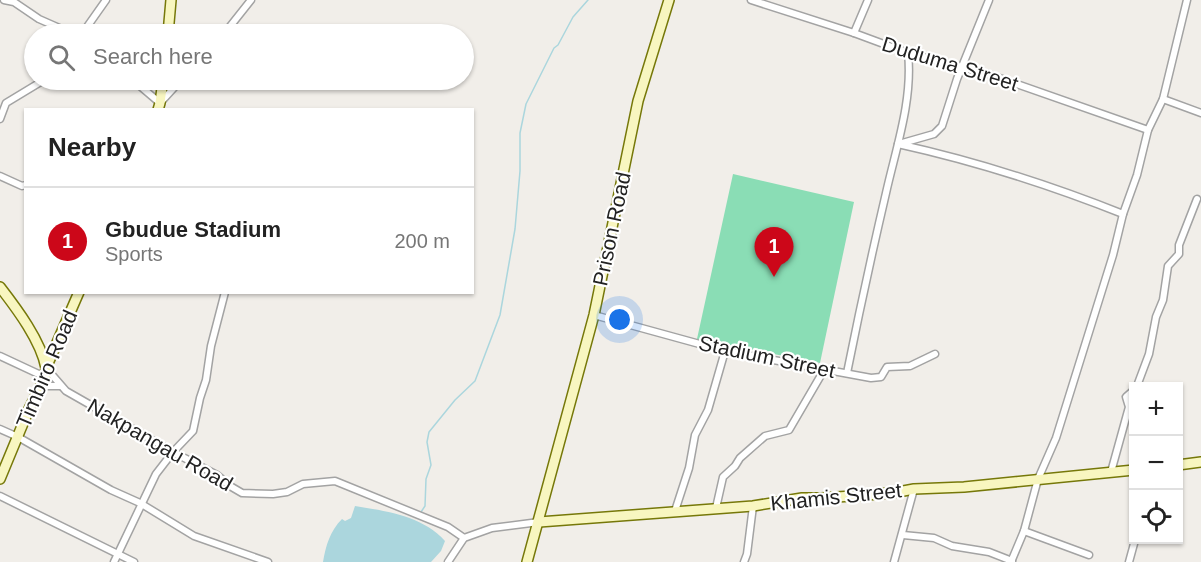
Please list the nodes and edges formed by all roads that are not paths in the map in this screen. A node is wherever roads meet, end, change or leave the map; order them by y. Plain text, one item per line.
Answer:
1 (2, 0) edge
2 (106, 0) edge
3 (171, 0) edge
4 (252, 0) edge
5 (669, 0) edge
6 (751, 0) edge
7 (868, 0) edge
8 (989, 0) edge
9 (1187, 0) edge
10 (50, 24) edge
11 (89, 24) edge
12 (169, 24) edge
13 (232, 24) edge
14 (854, 33) junction
15 (908, 53) junction
16 (963, 66) junction
17 (27, 90) edge
18 (143, 90) edge
19 (161, 90) edge
20 (173, 90) edge
21 (1163, 99) junction
22 (159, 106) edge
23 (1201, 112) edge
24 (0, 119) edge
25 (1148, 130) junction
26 (898, 144) junction
27 (0, 176) edge
28 (24, 186) edge
29 (1197, 199) dead end
30 (1123, 214) junction
31 (0, 287) edge
32 (78, 294) edge
33 (224, 294) edge
34 (594, 315) junction
35 (725, 351) junction
36 (935, 354) dead end
37 (0, 356) edge
38 (825, 370) junction
39 (847, 373) junction
40 (44, 377) junction
41 (1139, 382) edge
42 (60, 386) junction
43 (1129, 407) edge
44 (0, 429) edge
45 (18, 436) junction
46 (172, 452) junction
47 (1201, 462) edge
48 (1183, 464) edge
49 (1129, 470) edge
50 (1111, 472) junction
51 (0, 479) edge
52 (1038, 479) junction
53 (914, 489) junction
54 (0, 496) edge
55 (140, 503) junction
56 (753, 506) junction
57 (716, 508) junction
58 (675, 511) junction
59 (539, 522) junction
60 (1024, 531) junction
61 (903, 535) junction
62 (464, 538) junction
63 (1134, 544) edge
64 (118, 554) junction
65 (1089, 555) dead end
66 (114, 562) edge
67 (134, 562) edge
68 (268, 562) edge
69 (448, 562) edge
70 (527, 562) edge
71 (744, 562) edge
72 (894, 562) edge
73 (1012, 562) edge
74 (1129, 562) edge

1 - 10 street
2 - 11 street
3 - 12 street
4 - 13 street
5 - 34 street, Prison Road
6 - 14 street, Duduma Street
7 - 14 street
8 - 16 street
9 - 21 street
14 - 15 street, Duduma Street
15 - 16 street, Duduma Street
15 - 26 street
16 - 25 street, Duduma Street
16 - 26 street
17 - 24 street
18 - 22 street
19 - 22 street
20 - 22 street
21 - 23 street
21 - 25 street
25 - 30 street
26 - 30 street
26 - 39 street
27 - 28 street
29 - 41 street
30 - 52 street
31 - 40 street
32 - 40 street, Timbiro Road
33 - 46 street
34 - 35 street, Stadium Street
34 - 59 street, Prison Road
35 - 38 street, Stadium Street
35 - 58 street
36 - 39 street, Stadium Street
37 - 40 street
38 - 39 street, Stadium Street
38 - 57 street
40 - 42 street, Nakpangau Road
40 - 42 street
40 - 45 street, Timbiro Road
42 - 46 street, Nakpangau Road
43 - 50 street
44 - 45 street
45 - 51 street, Timbiro Road
45 - 55 street
46 - 55 street
46 - 62 street, Nakpangau Road
47 - 48 street
49 - 50 street, Khamis Street
50 - 52 street, Khamis Street
52 - 53 street, Khamis Street
52 - 60 street
53 - 56 street, Khamis Street
53 - 61 street
54 - 64 street
55 - 64 street
55 - 68 street
56 - 57 street, Khamis Street
56 - 71 street
57 - 58 street, Khamis Street
58 - 59 street, Khamis Street
59 - 62 street
59 - 70 street, Prison Road
60 - 65 street
60 - 73 street
61 - 72 street
61 - 73 street
62 - 69 street
63 - 74 street
64 - 66 street
64 - 67 street

